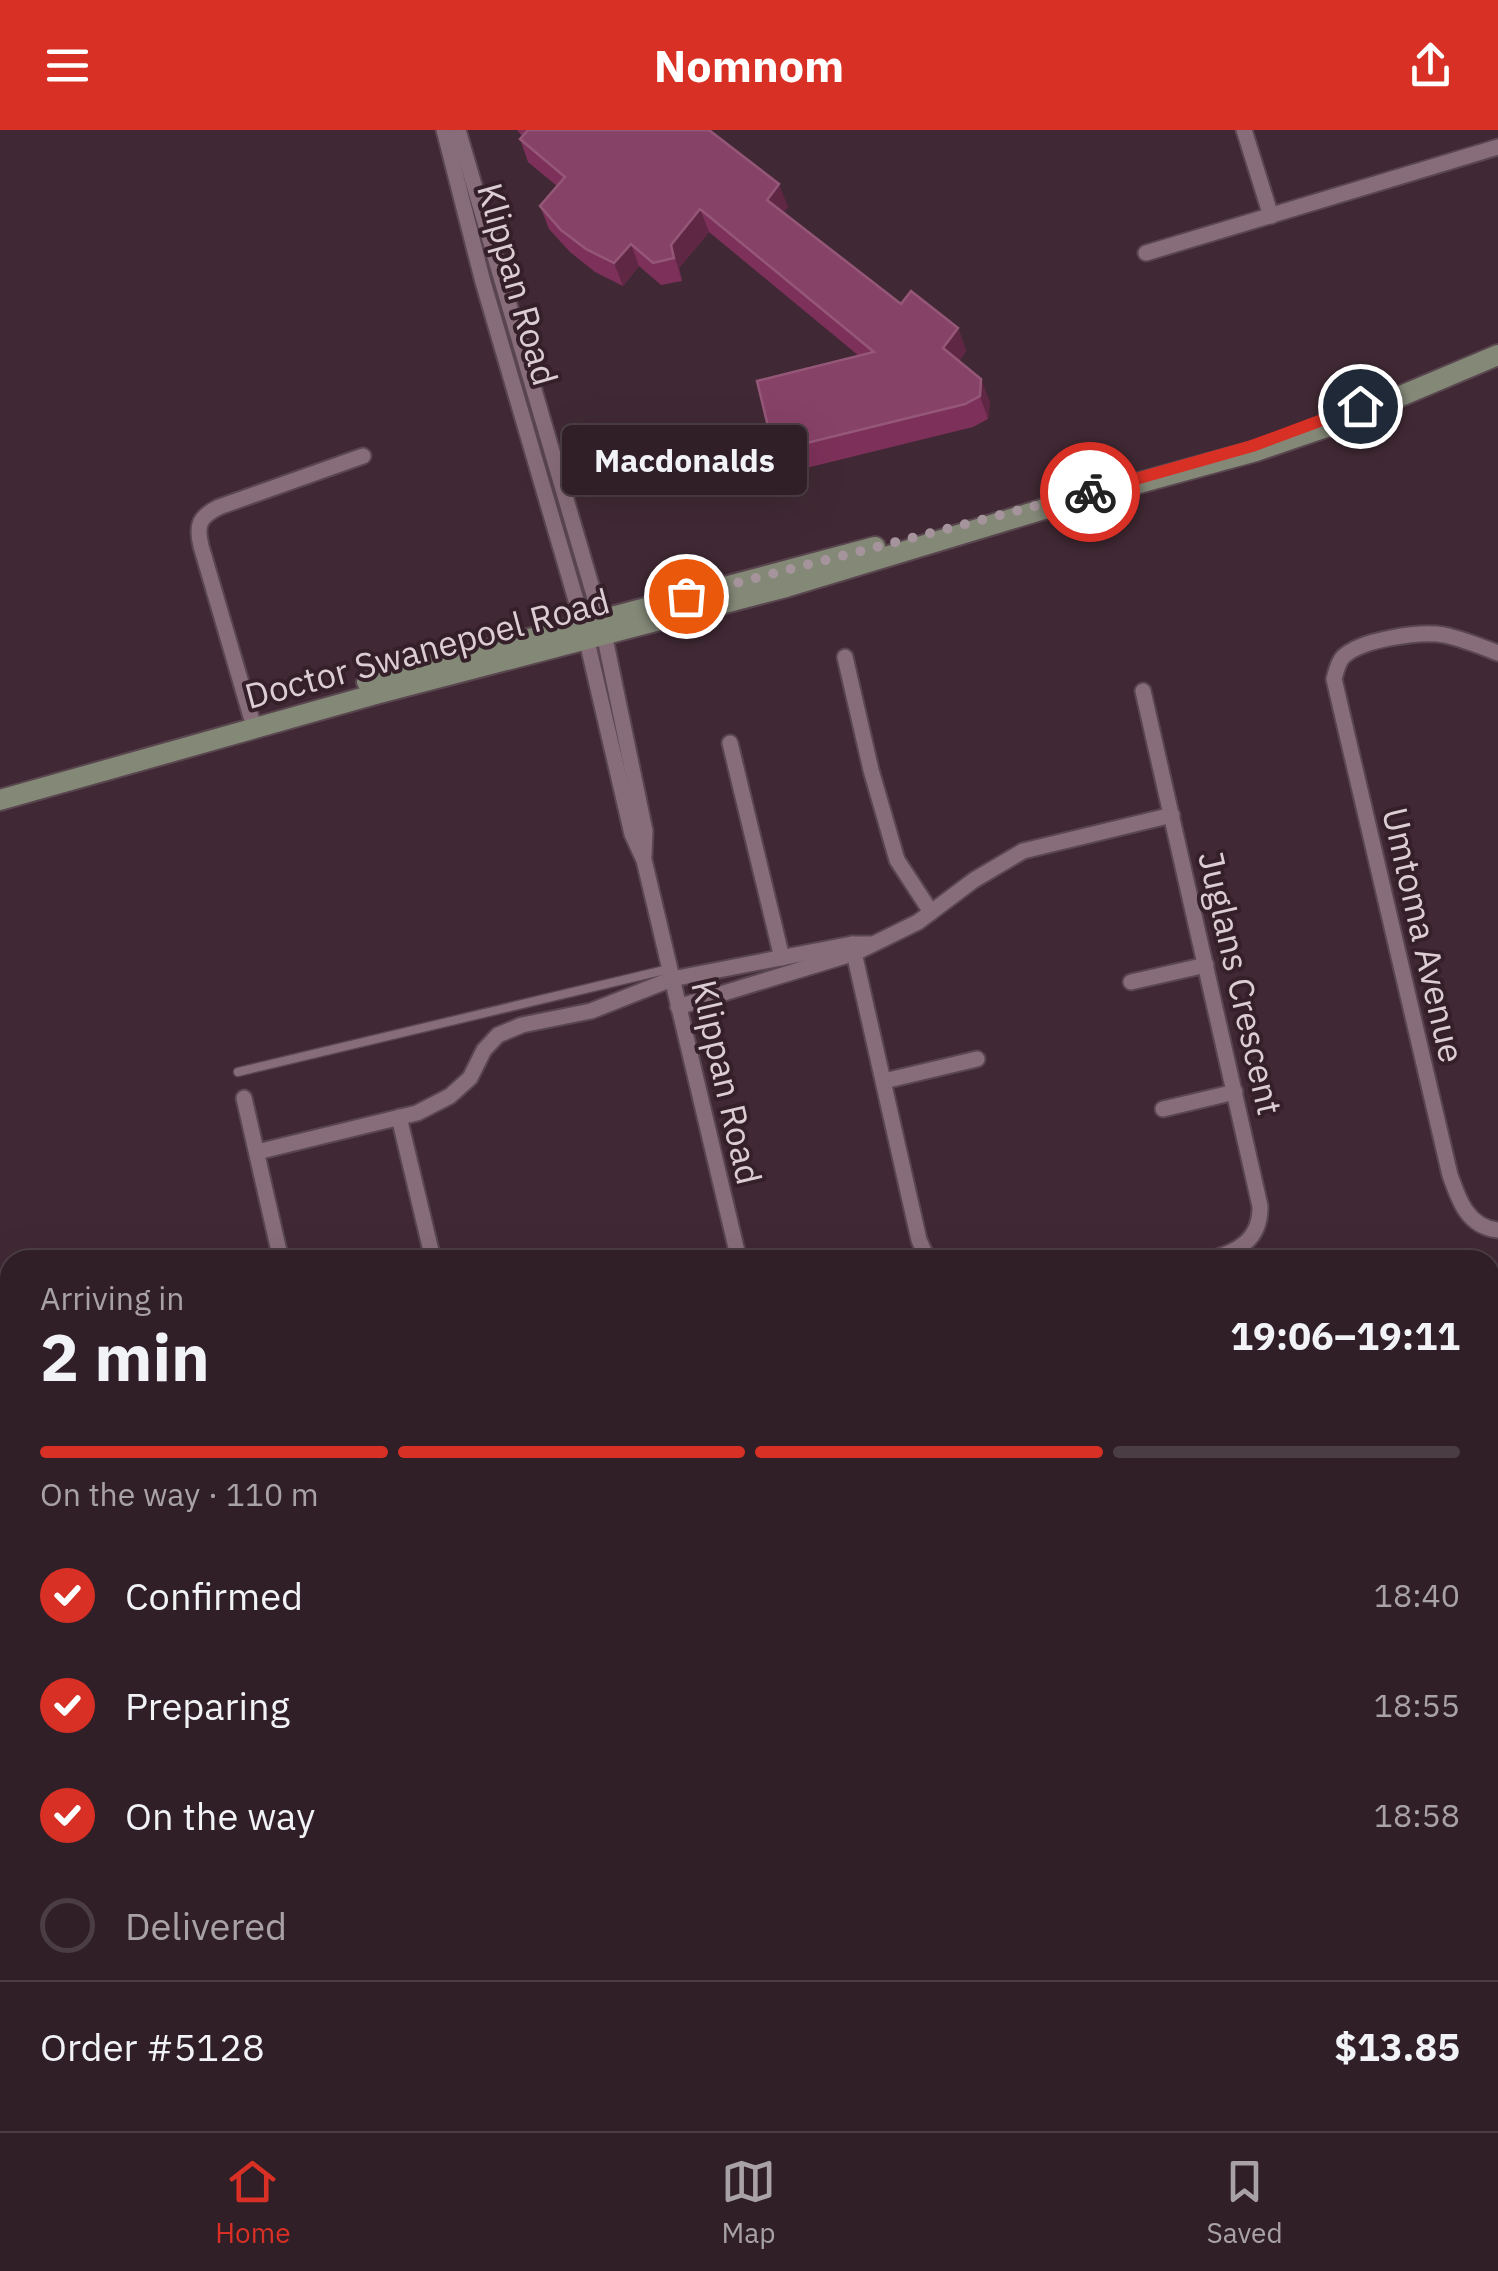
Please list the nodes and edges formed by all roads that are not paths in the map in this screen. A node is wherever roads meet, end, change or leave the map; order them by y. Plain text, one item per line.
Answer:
1 (444, 130) edge
2 (458, 130) edge
3 (1244, 130) edge
4 (1498, 147) edge
5 (1271, 216) junction
6 (1146, 254) dead end
7 (491, 281) junction
8 (518, 343) junction
9 (1498, 351) edge
10 (508, 363) junction
11 (363, 456) dead end
12 (594, 629) junction
13 (1498, 653) edge
14 (845, 657) dead end
15 (1143, 691) dead end
16 (252, 722) junction
17 (730, 744) dead end
18 (0, 788) edge
19 (0, 800) edge
20 (1172, 815) junction
21 (932, 912) junction
22 (854, 949) junction
23 (782, 958) junction
24 (1206, 965) junction
25 (671, 974) junction
26 (1131, 982) dead end
27 (678, 1006) junction
28 (976, 1060) dead end
29 (238, 1072) dead end
30 (884, 1081) junction
31 (1236, 1092) junction
32 (244, 1098) dead end
33 (1163, 1109) dead end
34 (399, 1117) junction
35 (257, 1152) junction
36 (1498, 1230) edge
37 (279, 1250) edge
38 (431, 1250) edge
39 (737, 1250) edge
40 (924, 1250) edge
41 (1238, 1250) edge

1 - 7 street, Klippan Road
2 - 7 street, Klippan Road
3 - 5 street
4 - 5 street
5 - 6 street
7 - 8 street, Klippan Road
7 - 10 street, Klippan Road
8 - 10 lane
8 - 12 street, Klippan Road
9 - 12 main road, Doctor Swanepoel Road
10 - 12 street, Klippan Road
11 - 16 street
12 - 16 main road, Doctor Swanepoel Road
12 - 25 street, Klippan Road
13 - 36 street, Umtoma Avenue
14 - 21 street
15 - 20 street, Juglans Crescent
16 - 18 main road, Doctor Swanepoel Road
16 - 19 main road, Doctor Swanepoel Road
17 - 23 street
20 - 21 street
20 - 24 street, Juglans Crescent
21 - 22 street
22 - 23 street
22 - 27 street
22 - 30 street
23 - 25 street
24 - 26 street
24 - 31 street, Juglans Crescent
25 - 27 street, Klippan Road
25 - 29 lane
25 - 34 street
27 - 39 street, Klippan Road
28 - 30 street
30 - 40 street
31 - 33 street
31 - 41 street, Juglans Crescent
32 - 35 street
34 - 35 street
34 - 38 street
35 - 37 street

